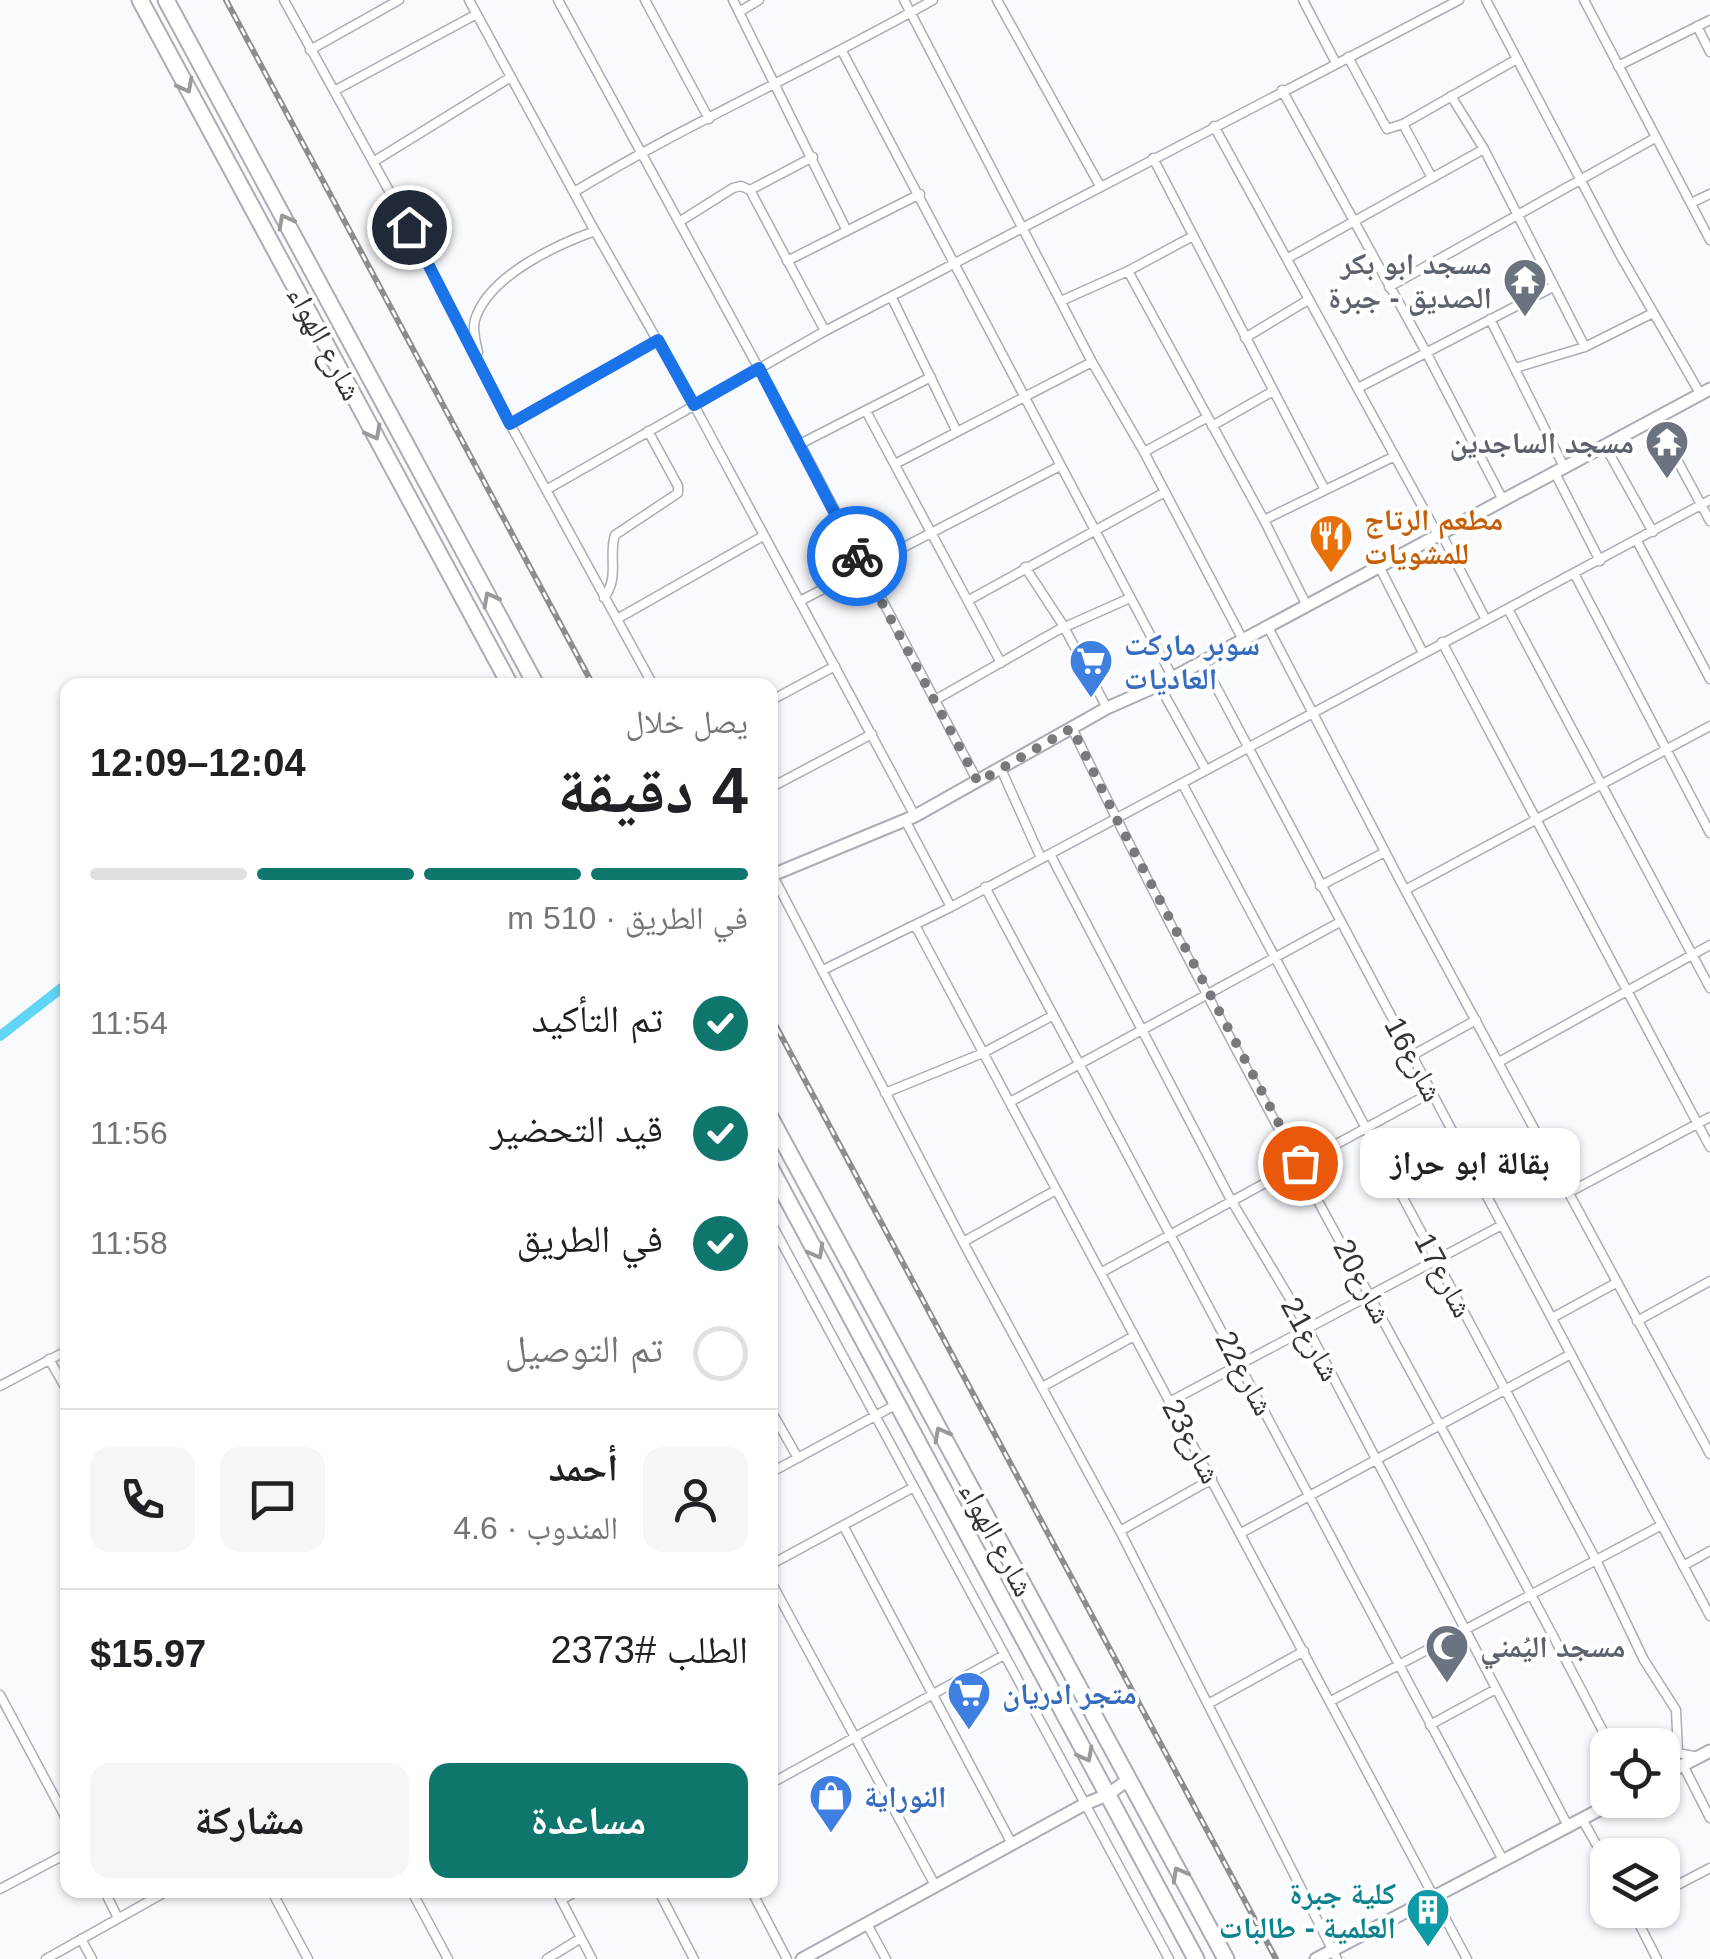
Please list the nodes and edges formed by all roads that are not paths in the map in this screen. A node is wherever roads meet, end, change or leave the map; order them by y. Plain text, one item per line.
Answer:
1 (140, 0) edge
2 (166, 0) edge
3 (284, 0) edge
4 (399, 0) edge
5 (469, 0) edge
6 (558, 0) edge
7 (645, 0) edge
8 (733, 0) edge
9 (759, 0) edge
10 (904, 0) edge
11 (934, 0) edge
12 (997, 0) edge
13 (1302, 0) edge
14 (1431, 0) edge
15 (1459, 0) edge
16 (1486, 0) edge
17 (1585, 0) edge
18 (739, 12) junction
19 (1438, 12) junction
20 (911, 13) junction
21 (475, 15) junction
22 (1710, 20) edge
23 (1697, 26) junction
24 (310, 50) junction
25 (842, 51) junction
26 (1710, 52) edge
27 (1348, 57) junction
28 (1516, 59) junction
29 (1336, 63) junction
30 (1618, 66) junction
31 (511, 77) junction
32 (775, 85) junction
33 (1282, 90) junction
34 (334, 91) junction
35 (1451, 96) junction
36 (709, 120) junction
37 (1403, 124) junction
38 (1214, 126) junction
39 (1656, 138) junction
40 (1484, 149) junction
41 (642, 152) junction
42 (813, 158) junction
43 (1152, 158) junction
44 (374, 162) junction
45 (1431, 176) junction
46 (1582, 180) junction
47 (1100, 186) junction
48 (750, 190) junction
49 (574, 192) junction
50 (920, 194) junction
51 (1710, 194) edge
52 (1691, 203) junction
53 (1519, 214) junction
54 (1354, 220) junction
55 (679, 222) junction
56 (1023, 228) junction
57 (595, 231) junction
58 (846, 231) junction
59 (1193, 236) junction
60 (1710, 240) edge
61 (1288, 258) junction
62 (787, 262) junction
63 (953, 265) junction
64 (1128, 271) junction
65 (1389, 287) junction
66 (1554, 287) junction
67 (892, 298) junction
68 (1308, 300) junction
69 (1061, 301) junction
70 (1653, 313) junction
71 (1490, 319) junction
72 (825, 331) junction
73 (1245, 338) junction
74 (658, 340) junction
75 (1586, 347) junction
76 (1426, 352) junction
77 (1092, 362) junction
78 (480, 363) junction
79 (759, 368) junction
80 (1515, 368) junction
81 (931, 377) junction
82 (1358, 388) junction
83 (1273, 391) junction
84 (1705, 392) edge
85 (1026, 397) junction
86 (694, 405) junction
87 (866, 411) junction
88 (1655, 419) junction
89 (1210, 421) junction
90 (510, 424) junction
91 (956, 430) junction
92 (648, 432) junction
93 (800, 444) junction
94 (1605, 446) junction
95 (1144, 452) junction
96 (1395, 456) junction
97 (897, 463) junction
98 (1060, 466) junction
99 (1560, 470) junction
100 (546, 490) junction
101 (1325, 490) junction
102 (1165, 492) junction
103 (1504, 500) junction
104 (1706, 502) edge
105 (1264, 520) junction
106 (1710, 521) edge
107 (1094, 530) junction
108 (932, 532) junction
109 (1653, 532) junction
110 (763, 536) junction
111 (1440, 536) junction
112 (1636, 541) junction
113 (1600, 561) junction
114 (1025, 567) junction
115 (863, 568) junction
116 (1380, 568) junction
117 (1575, 574) junction
118 (604, 598) junction
119 (1130, 598) junction
120 (969, 600) junction
121 (800, 601) junction
122 (1308, 606) junction
123 (1508, 609) junction
124 (617, 620) junction
125 (1486, 620) junction
126 (1268, 627) junction
127 (1063, 628) junction
128 (1243, 640) junction
129 (1442, 642) junction
130 (1424, 652) junction
131 (1203, 662) junction
132 (1002, 664) junction
133 (835, 666) junction
134 (506, 678) edge
135 (532, 678) edge
136 (649, 678) edge
137 (1173, 678) junction
138 (1710, 679) edge
139 (1159, 685) junction
140 (778, 696) edge
141 (935, 700) junction
142 (1108, 708) junction
143 (1312, 713) junction
144 (1710, 726) edge
145 (1072, 728) junction
146 (872, 734) junction
147 (1247, 747) junction
148 (1668, 748) junction
149 (1001, 769) junction
150 (1206, 770) junction
151 (978, 782) junction
152 (1182, 783) junction
153 (778, 784) edge
154 (1602, 786) junction
155 (910, 818) junction
156 (1116, 818) junction
157 (1538, 822) junction
158 (1710, 832) edge
159 (1385, 852) junction
160 (1046, 856) junction
161 (778, 870) edge
162 (778, 886) edge
163 (1320, 886) junction
164 (986, 887) junction
165 (1406, 890) junction
166 (951, 907) junction
167 (1340, 922) junction
168 (915, 925) junction
169 (1710, 946) edge
170 (1274, 956) junction
171 (1693, 956) junction
172 (822, 970) junction
173 (1710, 988) edge
174 (1628, 991) junction
175 (1208, 993) junction
176 (1052, 1016) junction
177 (1476, 1020) junction
178 (1143, 1030) junction
179 (983, 1053) junction
180 (1413, 1055) junction
181 (1499, 1062) junction
182 (1079, 1065) junction
183 (1432, 1092) junction
184 (885, 1093) junction
185 (1010, 1102) junction
186 (1710, 1117) edge
187 (1698, 1124) junction
188 (1367, 1128) junction
189 (778, 1132) edge
190 (1539, 1137) junction
191 (1710, 1147) edge
192 (1300, 1163) junction
193 (1474, 1172) junction
194 (778, 1182) edge
195 (1056, 1190) junction
196 (1568, 1193) junction
197 (1231, 1200) junction
198 (1502, 1225) junction
199 (1170, 1235) junction
200 (963, 1242) junction
201 (778, 1243) edge
202 (1436, 1261) junction
203 (1102, 1272) junction
204 (1710, 1281) edge
205 (1616, 1283) junction
206 (1370, 1296) junction
207 (1552, 1318) junction
208 (1637, 1320) junction
209 (1308, 1329) junction
210 (1134, 1336) junction
211 (60, 1354) edge
212 (1571, 1354) junction
213 (49, 1360) junction
214 (1241, 1365) junction
215 (60, 1379) edge
216 (0, 1386) edge
217 (1044, 1386) junction
218 (1506, 1390) junction
219 (1171, 1401) junction
220 (899, 1403) junction
221 (876, 1416) junction
222 (778, 1423) edge
223 (1439, 1424) junction
224 (1710, 1454) edge
225 (798, 1458) junction
226 (1375, 1460) junction
227 (778, 1469) edge
228 (1212, 1479) junction
229 (914, 1486) junction
230 (1310, 1495) junction
231 (1662, 1526) junction
232 (844, 1527) junction
233 (1120, 1531) junction
234 (1241, 1533) junction
235 (1710, 1551) edge
236 (1596, 1560) junction
237 (778, 1561) edge
238 (1683, 1566) junction
239 (778, 1595) edge
240 (1533, 1595) junction
241 (1710, 1616) edge
242 (1464, 1631) junction
243 (1304, 1650) junction
244 (1004, 1655) junction
245 (1399, 1664) junction
246 (1496, 1688) junction
247 (932, 1694) junction
248 (0, 1695) edge
249 (1332, 1702) junction
250 (1208, 1704) junction
251 (1430, 1724) junction
252 (1601, 1728) edge
253 (855, 1737) junction
254 (1704, 1754) edge
255 (1683, 1765) junction
256 (1680, 1767) edge
257 (778, 1780) edge
258 (1128, 1780) junction
259 (1107, 1796) junction
260 (1085, 1804) junction
261 (60, 1807) edge
262 (1590, 1816) edge
263 (1710, 1818) edge
264 (1582, 1820) junction
265 (1568, 1826) junction
266 (1592, 1838) edge
267 (1012, 1844) junction
268 (60, 1856) edge
269 (1503, 1860) junction
270 (1710, 1868) edge
271 (1680, 1884) edge
272 (936, 1887) junction
273 (0, 1889) edge
274 (108, 1898) edge
275 (155, 1898) edge
276 (275, 1898) edge
277 (415, 1898) edge
278 (565, 1898) edge
279 (662, 1898) edge
280 (756, 1898) edge
281 (1434, 1898) junction
282 (561, 1900) joint
283 (118, 1918) junction
284 (867, 1924) junction
285 (1641, 1928) edge
286 (581, 1938) junction
287 (81, 1939) junction
288 (1335, 1955) edge
289 (46, 1959) edge
290 (92, 1959) edge
291 (308, 1959) edge
292 (448, 1959) edge
293 (547, 1959) edge
294 (592, 1959) edge
295 (694, 1959) edge
296 (787, 1959) edge
297 (802, 1959) edge
298 (886, 1959) edge
299 (1168, 1959) edge
300 (1196, 1959) edge
301 (1226, 1959) edge
302 (1316, 1959) edge
303 (1467, 1959) edge
304 (1657, 1959) edge

1 -> 134 highway, شارع الهواء
135 -> 2 highway, شارع الهواء
3 - 24 street
4 - 24 street
5 - 21 street
6 - 41 street
7 - 36 street
8 - 18 street
9 - 18 street
10 - 20 street
11 - 20 street
12 - 47 street
13 - 29 street
14 - 19 street
15 - 19 street
16 - 28 street
17 - 30 street
18 - 32 street
19 - 27 street
20 - 25 street
20 - 56 street
21 - 31 street
21 - 34 street
22 - 23 street
23 - 26 street
23 - 30 street
24 - 34 street
25 - 32 street
25 - 50 street
27 - 29 street
27 - 37 street
28 - 35 street
28 - 46 street
29 - 33 street
30 - 39 street
31 - 44 street
31 - 49 street
32 - 36 street
32 - 42 street
33 - 38 street
33 - 54 street
34 - 44 street
35 - 37 street
35 - 40 street
36 - 41 street
37 - 45 street
38 - 43 street
38 - 61 street
39 - 46 street
39 - 52 street
40 - 45 street
40 - 53 street
41 - 49 street
41 - 55 street
42 - 48 street
42 - 58 street
43 - 47 street
43 - 59 street
44 - 78 street
45 - 54 street
46 - 53 street
46 - 70 street
47 - 56 street
48 - 55 street
48 - 62 street
49 - 57 street
50 - 58 street
50 - 63 street
51 - 52 street
52 - 60 street
53 - 65 street
53 - 66 street
54 - 61 street
54 - 65 street
55 - 79 street
56 - 63 street
56 - 69 street
57 - 74 street
57 - 78 street
58 - 62 street
59 - 64 street
59 - 73 street
61 - 68 street
62 - 72 street
63 - 67 street
63 - 85 street
64 - 69 street
64 - 89 street
65 - 76 street
66 - 71 street
66 - 75 street
67 - 72 street
67 - 81 street
68 - 73 street
68 - 82 street
69 - 77 street
70 - 75 street
70 - 84 street
71 - 76 street
71 - 80 street
72 - 79 street
73 - 83 street
74 - 86 street
74 - 90 street
75 - 80 street
76 - 82 street
76 - 103 street
77 - 85 street
77 - 95 street
78 - 90 street
79 - 86 street
79 - 93 street
80 - 99 street
81 - 87 street
81 - 91 street
82 - 96 street
83 - 89 street
83 - 101 street
84 - 88 street
85 - 91 street
85 - 98 street
86 - 92 street
86 - 110 street
87 - 93 street
87 - 97 street
88 - 94 street
88 - 104 street
89 - 95 street
89 - 105 street
90 - 100 street
91 - 97 street
92 - 100 street
92 - 118 street
93 - 115 street
94 - 99 street
94 - 109 street
95 - 102 street
96 - 101 street
96 - 111 street
97 - 108 street
98 - 107 street
98 - 108 street
99 - 103 street
99 - 113 street
100 - 118 street
101 - 105 street
102 - 107 street
102 - 128 street
103 - 111 street
104 - 106 street
104 - 109 street
105 - 122 street
107 - 114 street
107 - 119 street
108 - 115 street
108 - 120 street
109 - 112 street
110 - 121 street
110 - 124 street
111 - 116 street
111 - 125 street
112 - 113 street
112 - 138 street
113 - 117 street
114 - 120 street
114 - 127 street
115 - 121 street
115 - 141 street
116 - 122 street
116 - 130 street
117 - 123 street
117 - 148 street
118 - 124 street
119 - 127 street
119 - 137 street
120 - 132 street
121 - 133 street
122 - 126 street
123 - 125 street
123 - 154 street
124 - 136 street
125 - 129 street
126 - 128 street
126 - 143 street
127 - 132 street
127 - 142 street
128 - 131 street
129 - 130 street
129 - 157 street
130 - 143 street
131 - 137 street
131 - 147 street, شارع16
132 - 141 street
133 - 140 street
133 - 146 street
137 - 139 street
139 - 142 street
139 - 150 street
141 - 151 street
142 - 145 street
143 - 147 street
143 - 159 street
144 - 148 street
145 - 149 street
145 - 156 street, شارع20
146 - 153 street
146 - 155 street
147 - 150 street
147 - 163 street, شارع16
148 - 154 street
148 - 158 street
149 - 151 street
149 - 160 street, شارع21
150 - 152 street
151 - 155 street
152 - 156 street
152 - 170 street, شارع17
154 - 157 street
154 - 171 street
155 - 161 street
155 - 166 street
156 - 160 street
156 - 175 street, شارع20
157 - 165 street
157 - 174 street
159 - 163 street
159 - 165 street
160 - 164 street
160 - 178 street, شارع21
162 - 172 street
163 - 167 street, شارع16
164 - 166 street
164 - 176 street, شارع22
165 - 177 street
166 - 168 street
167 - 170 street
167 - 180 street, شارع16
168 - 172 street
168 - 179 street, شارع23
169 - 171 street
170 - 175 street
170 - 188 street, شارع17
171 - 173 street
171 - 174 street
172 - 184 street
174 - 181 street
174 - 187 street
175 - 178 street
175 - 192 street, شارع20
176 - 179 street
176 - 182 street, شارع22
177 - 180 street
177 - 181 street
178 - 182 street
178 - 197 street, شارع21
179 - 184 street
179 - 185 street, شارع23
180 - 183 street, شارع16
181 - 190 street
182 - 185 street
182 - 199 street, شارع22
183 - 188 street
183 - 193 street, شارع16
184 - 200 street
185 - 195 street, شارع23
186 - 187 street
187 - 191 street
187 - 196 street
188 - 192 street
188 - 202 street, شارع17
258 -> 189 highway, شارع الهواء
190 - 193 street
190 - 196 street
192 - 197 street
192 - 206 street, شارع20
193 - 198 street, شارع16
194 -> 220 highway, شارع الهواء
195 - 200 street
195 - 203 street, شارع23
196 - 205 street
197 - 199 street
197 - 209 street, شارع21
198 - 202 street
198 - 207 street, شارع16
199 - 203 street
199 - 214 street, شارع22
200 - 217 street
201 - 221 street
202 - 206 street
202 - 218 street, شارع17
203 - 210 street, شارع23
204 - 208 street
205 - 207 street
205 - 208 street
206 - 209 street
206 - 223 street, شارع20
207 - 212 street, شارع16
208 - 224 street
209 - 214 street
209 - 226 street, شارع21
210 - 217 street
210 - 219 street, شارع23
211 - 213 street
212 - 218 street
212 - 231 street, شارع16
213 - 215 street
213 - 216 street
214 - 219 street
214 - 230 street, شارع22
217 - 233 street
218 - 223 street
218 - 236 street, شارع17
219 - 228 street, شارع23
220 - 221 street
220 -> 259 highway, شارع الهواء
221 - 225 street
221 - 229 street
222 - 225 street
223 - 226 street
223 - 240 street, شارع20
225 - 227 street
226 - 230 street
226 - 242 street, شارع21
228 - 233 street
228 - 234 street, شارع23
229 - 232 street
229 - 244 street
230 - 234 street
230 - 245 street, شارع22
231 - 236 street
231 - 238 street, شارع16
232 - 237 street
232 - 247 street
233 - 250 street
234 - 243 street, شارع23
235 - 238 street
236 - 240 street
236 - 254 street, شارع17
238 - 241 street, شارع16
239 - 253 street
240 - 242 street
240 - 252 street, شارع20
242 - 245 street
242 - 246 street, شارع21
243 - 249 street, شارع23
243 - 250 street
244 - 247 street
244 - 260 street
245 - 249 street
245 - 251 street, شارع22
246 - 251 street
246 - 265 street, شارع21
247 - 253 street
247 - 267 street
248 - 261 street
249 - 281 street, شارع23
250 - 288 street
251 - 269 street, شارع22
253 - 257 street
253 - 272 street
254 - 255 street
255 - 256 street
255 - 263 street
258 - 259 street
301 -> 258 highway, شارع الهواء
259 - 260 street
259 - 300 highway, شارع الهواء
260 - 267 street
260 - 299 street
262 - 264 street
264 - 265 street
264 - 266 street
265 - 269 street
267 - 272 street
268 - 273 street
269 - 281 street
270 - 271 street
272 - 284 street
274 - 283 street
275 - 283 street
276 - 291 street
277 - 292 street
278 - 282 street
279 - 295 street
280 - 296 street
281 - 288 street
281 - 303 street, شارع23
282 - 286 street
283 - 287 street
284 - 297 street
284 - 298 street
285 - 304 street
286 - 293 street
286 - 294 street
287 - 289 street
287 - 290 street
288 - 302 street

